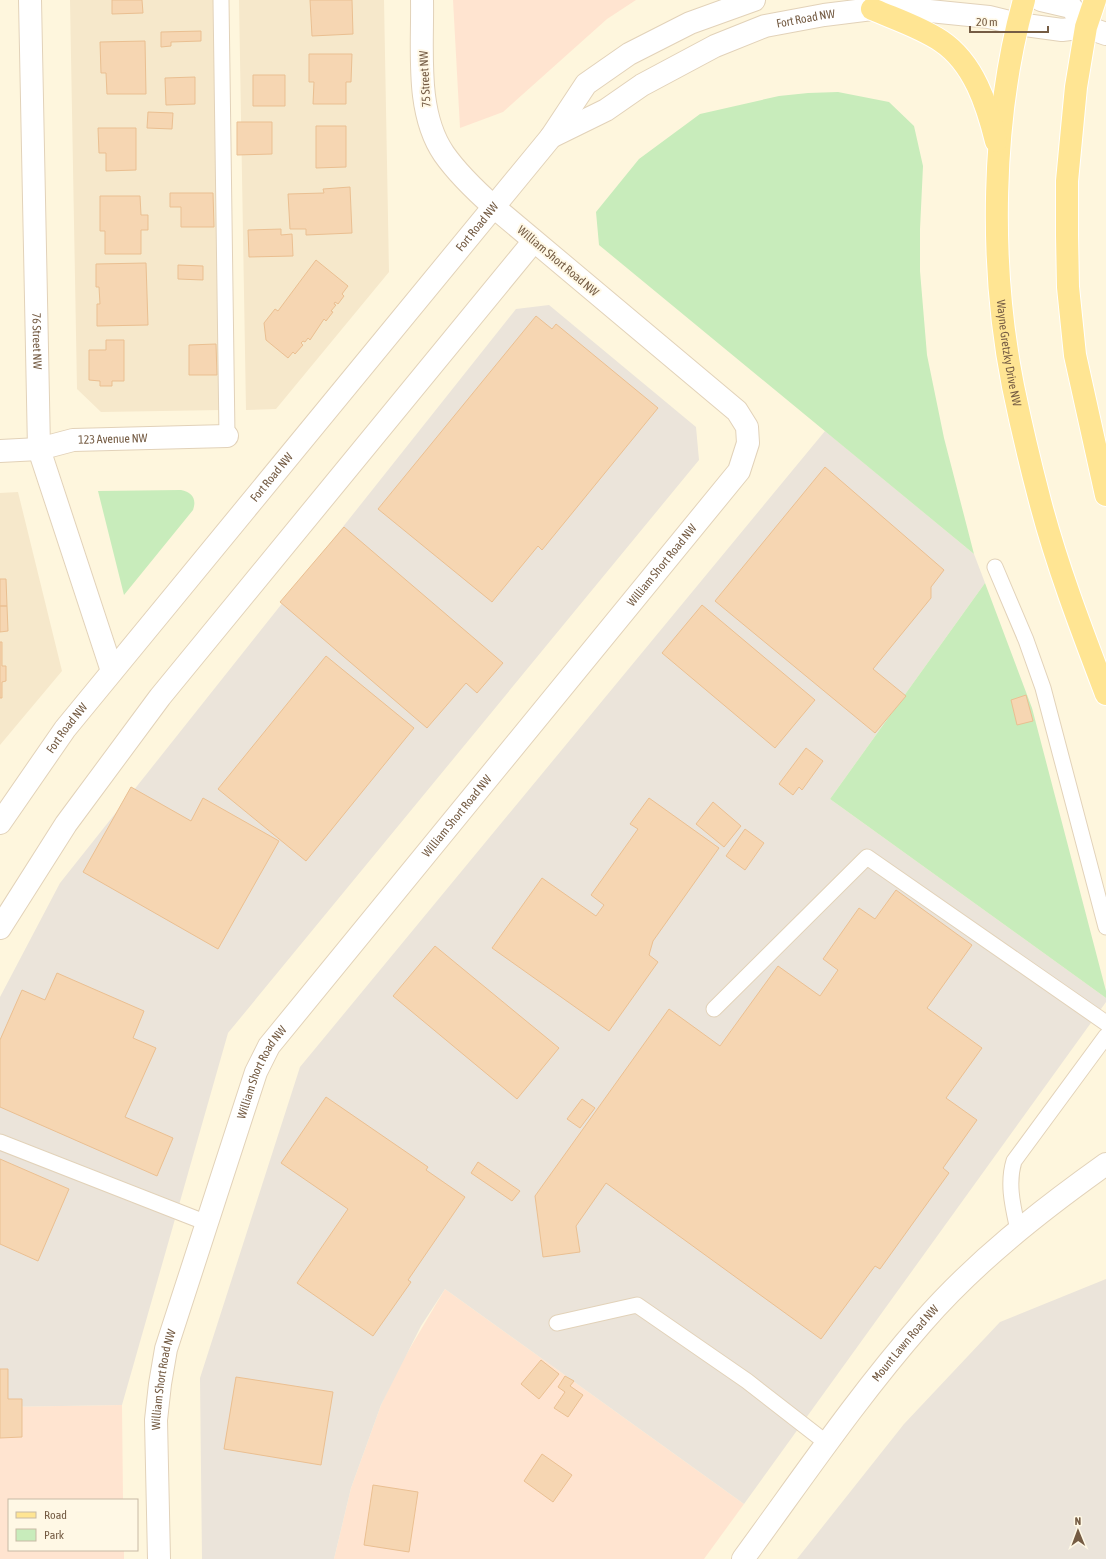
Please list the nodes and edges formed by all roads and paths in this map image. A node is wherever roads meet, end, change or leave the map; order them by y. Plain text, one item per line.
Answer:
1 (30, 0) edge
2 (221, 0) edge
3 (422, 0) edge
4 (754, 0) edge
5 (1024, 0) edge
6 (1041, 0) edge
7 (1095, 0) edge
8 (872, 9) junction
9 (1018, 24) junction
10 (1096, 31) edge
11 (551, 137) junction
12 (1000, 153) junction
13 (494, 208) junction
14 (533, 242) junction
15 (227, 436) joint
16 (39, 449) junction
17 (0, 451) edge
18 (1106, 495) edge
19 (995, 567) dead end
20 (112, 670) junction
21 (1106, 694) edge
22 (0, 823) edge
23 (1106, 927) edge
24 (0, 928) edge
25 (714, 1009) dead end
26 (1106, 1023) edge
27 (1106, 1036) edge
28 (0, 1142) edge
29 (1106, 1164) edge
30 (207, 1223) junction
31 (1018, 1230) junction
32 (557, 1323) dead end
33 (828, 1444) junction
34 (159, 1559) edge
35 (743, 1559) edge

1 - 16 street, 76 Street NW
2 - 15 lane
3 - 13 street, 75 Street NW
4 - 11 street, Fort Road NW
5 - 9 main road, Wayne Gretzky Drive NW
6 - 10 street
7 - 10 main road
8 - 9 street, Fort Road NW
8 - 11 street, Fort Road NW
8 - 12 main road
9 - 10 street, Fort Road NW
9 - 12 main road, Wayne Gretzky Drive NW
10 - 18 main road
11 - 13 street, Fort Road NW
12 - 21 main road, Wayne Gretzky Drive NW
13 - 14 street, William Short Road NW
13 - 20 street, Fort Road NW
14 - 24 street
14 - 30 street, William Short Road NW
15 - 16 street, 123 Avenue NW
16 - 17 street, 123 Avenue NW
16 - 20 street, 76 Street NW
19 - 23 lane
20 - 22 street, Fort Road NW
25 - 26 lane
27 - 31 lane
28 - 30 lane
29 - 31 street, Mount Lawn Road NW
30 - 34 street, William Short Road NW
31 - 33 street, Mount Lawn Road NW
32 - 33 lane
33 - 35 street, Mount Lawn Road NW

